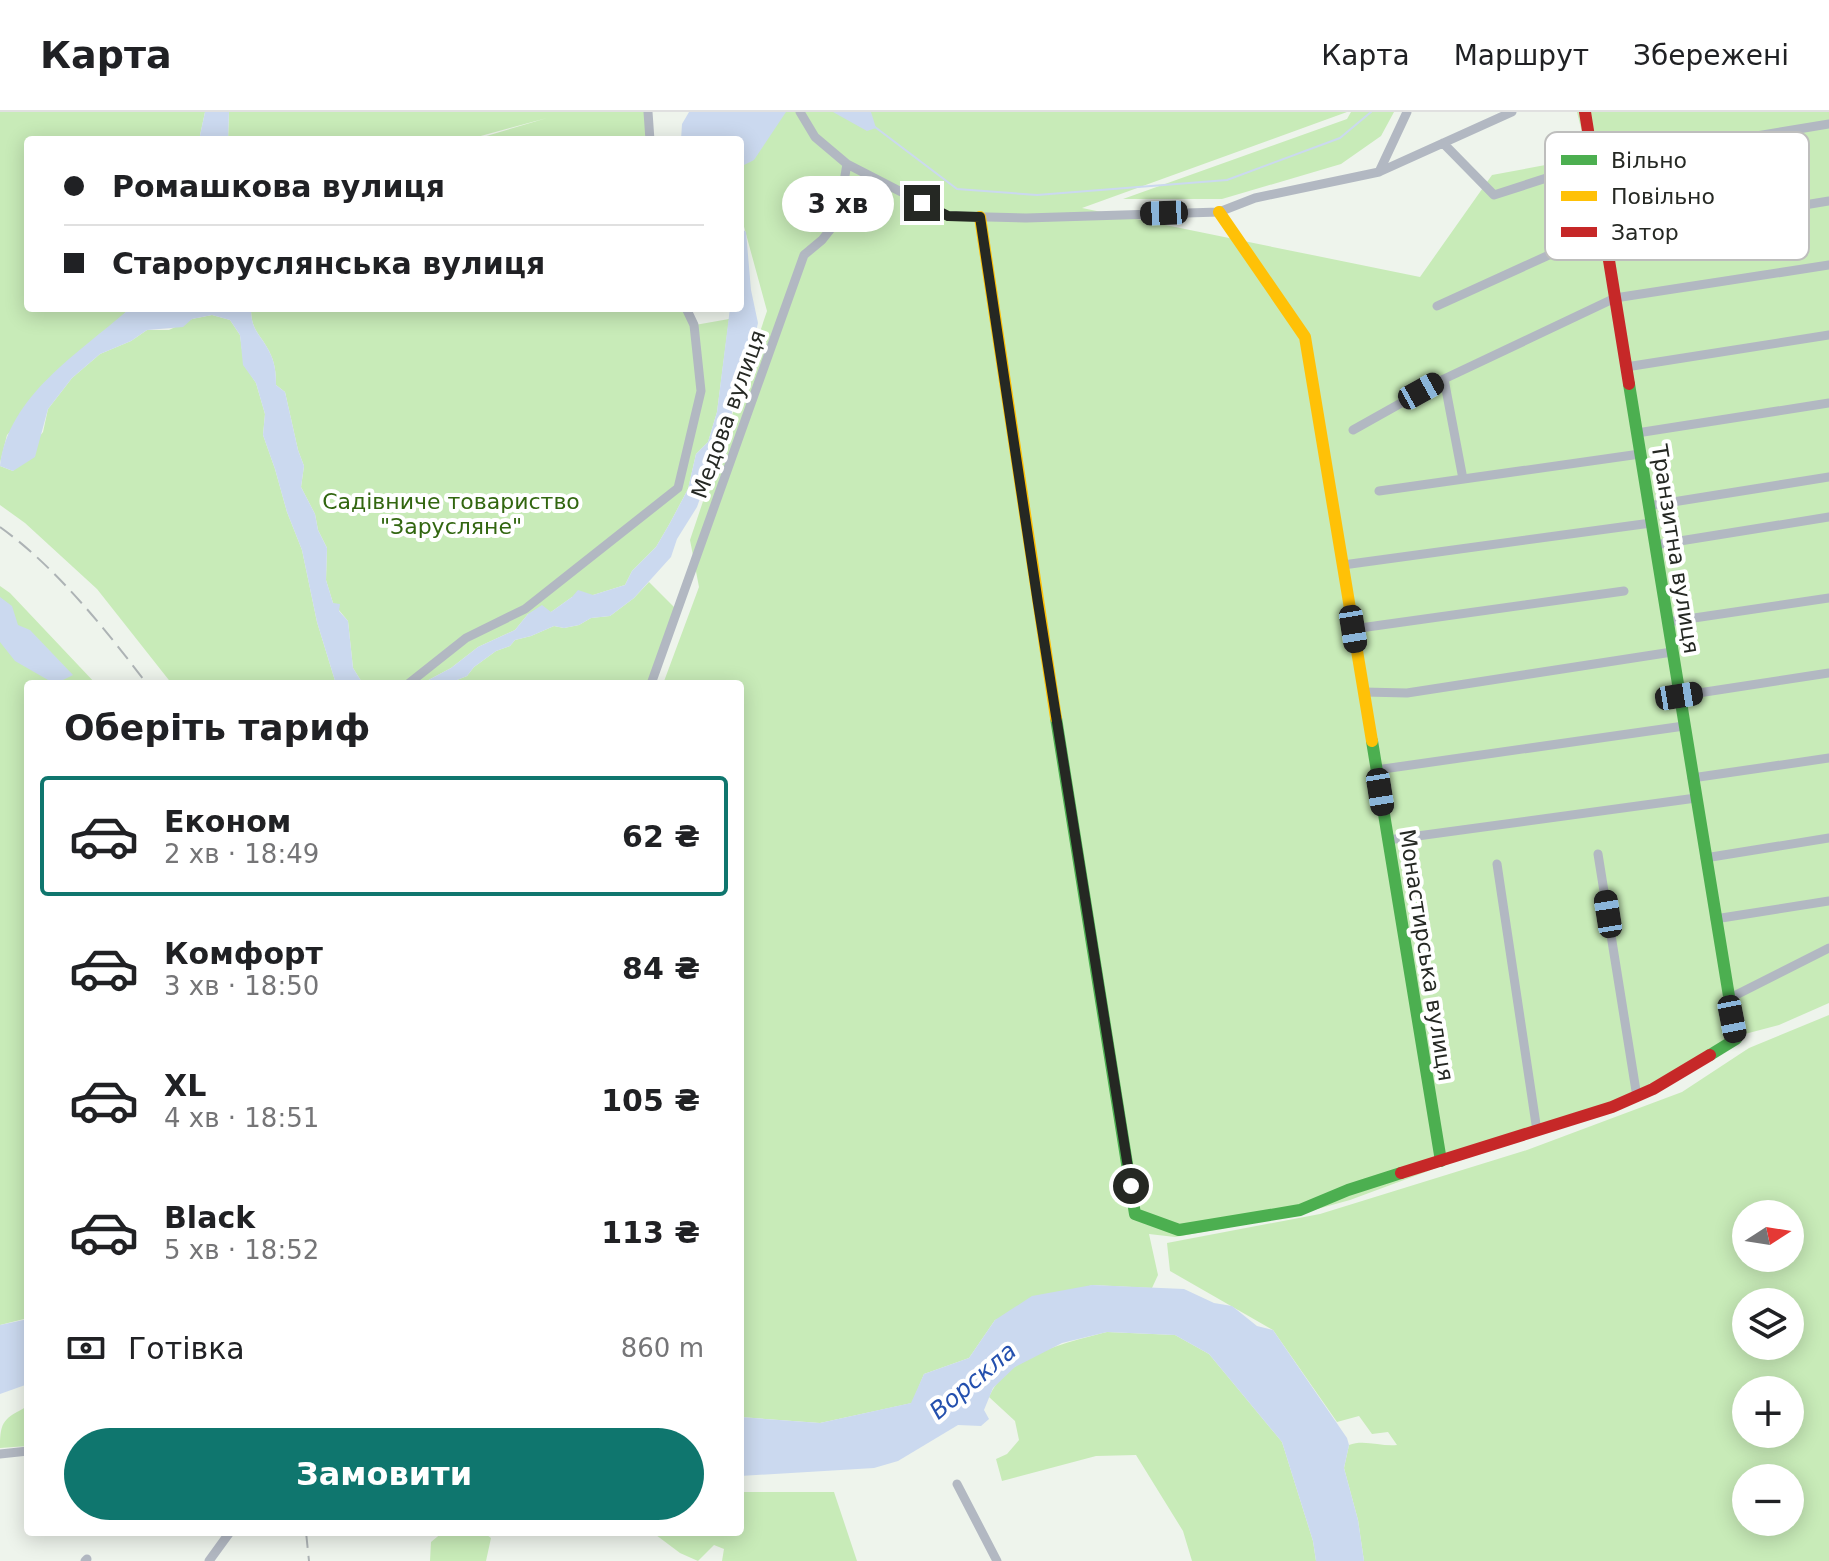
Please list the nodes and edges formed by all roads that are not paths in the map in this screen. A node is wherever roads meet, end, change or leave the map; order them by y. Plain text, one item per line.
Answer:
1 (648, 112) edge
2 (800, 112) edge
3 (1407, 112) edge
4 (1512, 112) edge
5 (1585, 112) edge
6 (1829, 124) edge
7 (1588, 132) edge
8 (1781, 132) edge
9 (650, 136) edge
10 (1443, 143) junction
11 (847, 164) junction
12 (1379, 172) junction
13 (1545, 179) edge
14 (1829, 201) edge
15 (1809, 204) edge
16 (1219, 212) junction
17 (980, 217) junction
18 (1545, 257) edge
19 (1609, 260) edge
20 (1829, 265) edge
21 (1615, 298) junction
22 (1437, 306) dead end
23 (688, 312) edge
24 (1829, 335) edge
25 (1626, 367) junction
26 (1444, 379) junction
27 (1829, 403) edge
28 (1353, 430) dead end
29 (1637, 433) junction
30 (1640, 454) junction
31 (1829, 477) edge
32 (1463, 479) junction
33 (1379, 491) dead end
34 (1648, 506) junction
35 (1829, 517) edge
36 (1651, 523) junction
37 (1655, 545) junction
38 (1343, 565) junction
39 (1624, 591) dead end
40 (1829, 598) edge
41 (1667, 622) junction
42 (1353, 629) junction
43 (1672, 652) junction
44 (1829, 673) edge
45 (413, 680) edge
46 (652, 680) edge
47 (1364, 692) junction
48 (1679, 696) junction
49 (1684, 726) junction
50 (1829, 758) edge
51 (1376, 770) junction
52 (1692, 778) junction
53 (1696, 798) junction
54 (1829, 838) edge
55 (1388, 840) junction
56 (1598, 854) dead end
57 (1705, 858) junction
58 (1497, 864) dead end
59 (1829, 901) edge
60 (1715, 919) junction
61 (1829, 948) edge
62 (1728, 999) junction
63 (1637, 1097) junction
64 (1537, 1131) junction
65 (1441, 1161) junction
66 (24, 1451) edge
67 (0, 1454) edge
68 (957, 1484) dead end
69 (227, 1536) edge
70 (209, 1561) edge
71 (997, 1561) edge

1 - 9 street
2 - 11 street
3 - 12 street
4 - 10 street
5 - 7 street, Транзитна вулиця
6 - 8 street
10 - 12 street
10 - 13 street
11 - 17 street
11 - 46 street, Медова вулиця
12 - 16 street
14 - 15 street
16 - 17 street
16 - 38 street, Монастирська вулиця
17 - 65 street
18 - 22 street
19 - 21 street, Транзитна вулиця
20 - 21 street
21 - 25 street, Транзитна вулиця
21 - 26 street
23 - 45 street
24 - 25 street
25 - 29 street, Транзитна вулиця
26 - 28 street
26 - 32 street
27 - 29 street
29 - 30 street, Транзитна вулиця
30 - 32 street
30 - 34 street, Транзитна вулиця
31 - 34 street
32 - 33 street
34 - 36 street, Транзитна вулиця
35 - 37 street
36 - 37 street, Транзитна вулиця
36 - 38 street
37 - 41 street, Транзитна вулиця
38 - 42 street, Монастирська вулиця
39 - 42 street
40 - 41 street
41 - 43 street, Транзитна вулиця
42 - 47 street, Монастирська вулиця
43 - 47 street
43 - 48 street, Транзитна вулиця
44 - 48 street
47 - 51 street, Монастирська вулиця
48 - 49 street, Транзитна вулиця
49 - 51 street
49 - 52 street, Транзитна вулиця
50 - 52 street
51 - 55 street, Монастирська вулиця
52 - 53 street, Транзитна вулиця
53 - 55 street
53 - 57 street, Транзитна вулиця
54 - 57 street
55 - 65 street, Монастирська вулиця
56 - 63 street
57 - 60 street, Транзитна вулиця
58 - 64 street
59 - 60 street
60 - 62 street, Транзитна вулиця
61 - 62 street
62 - 63 street, Транзитна вулиця
63 - 64 street
64 - 65 street
66 - 67 street
68 - 71 street
69 - 70 street

